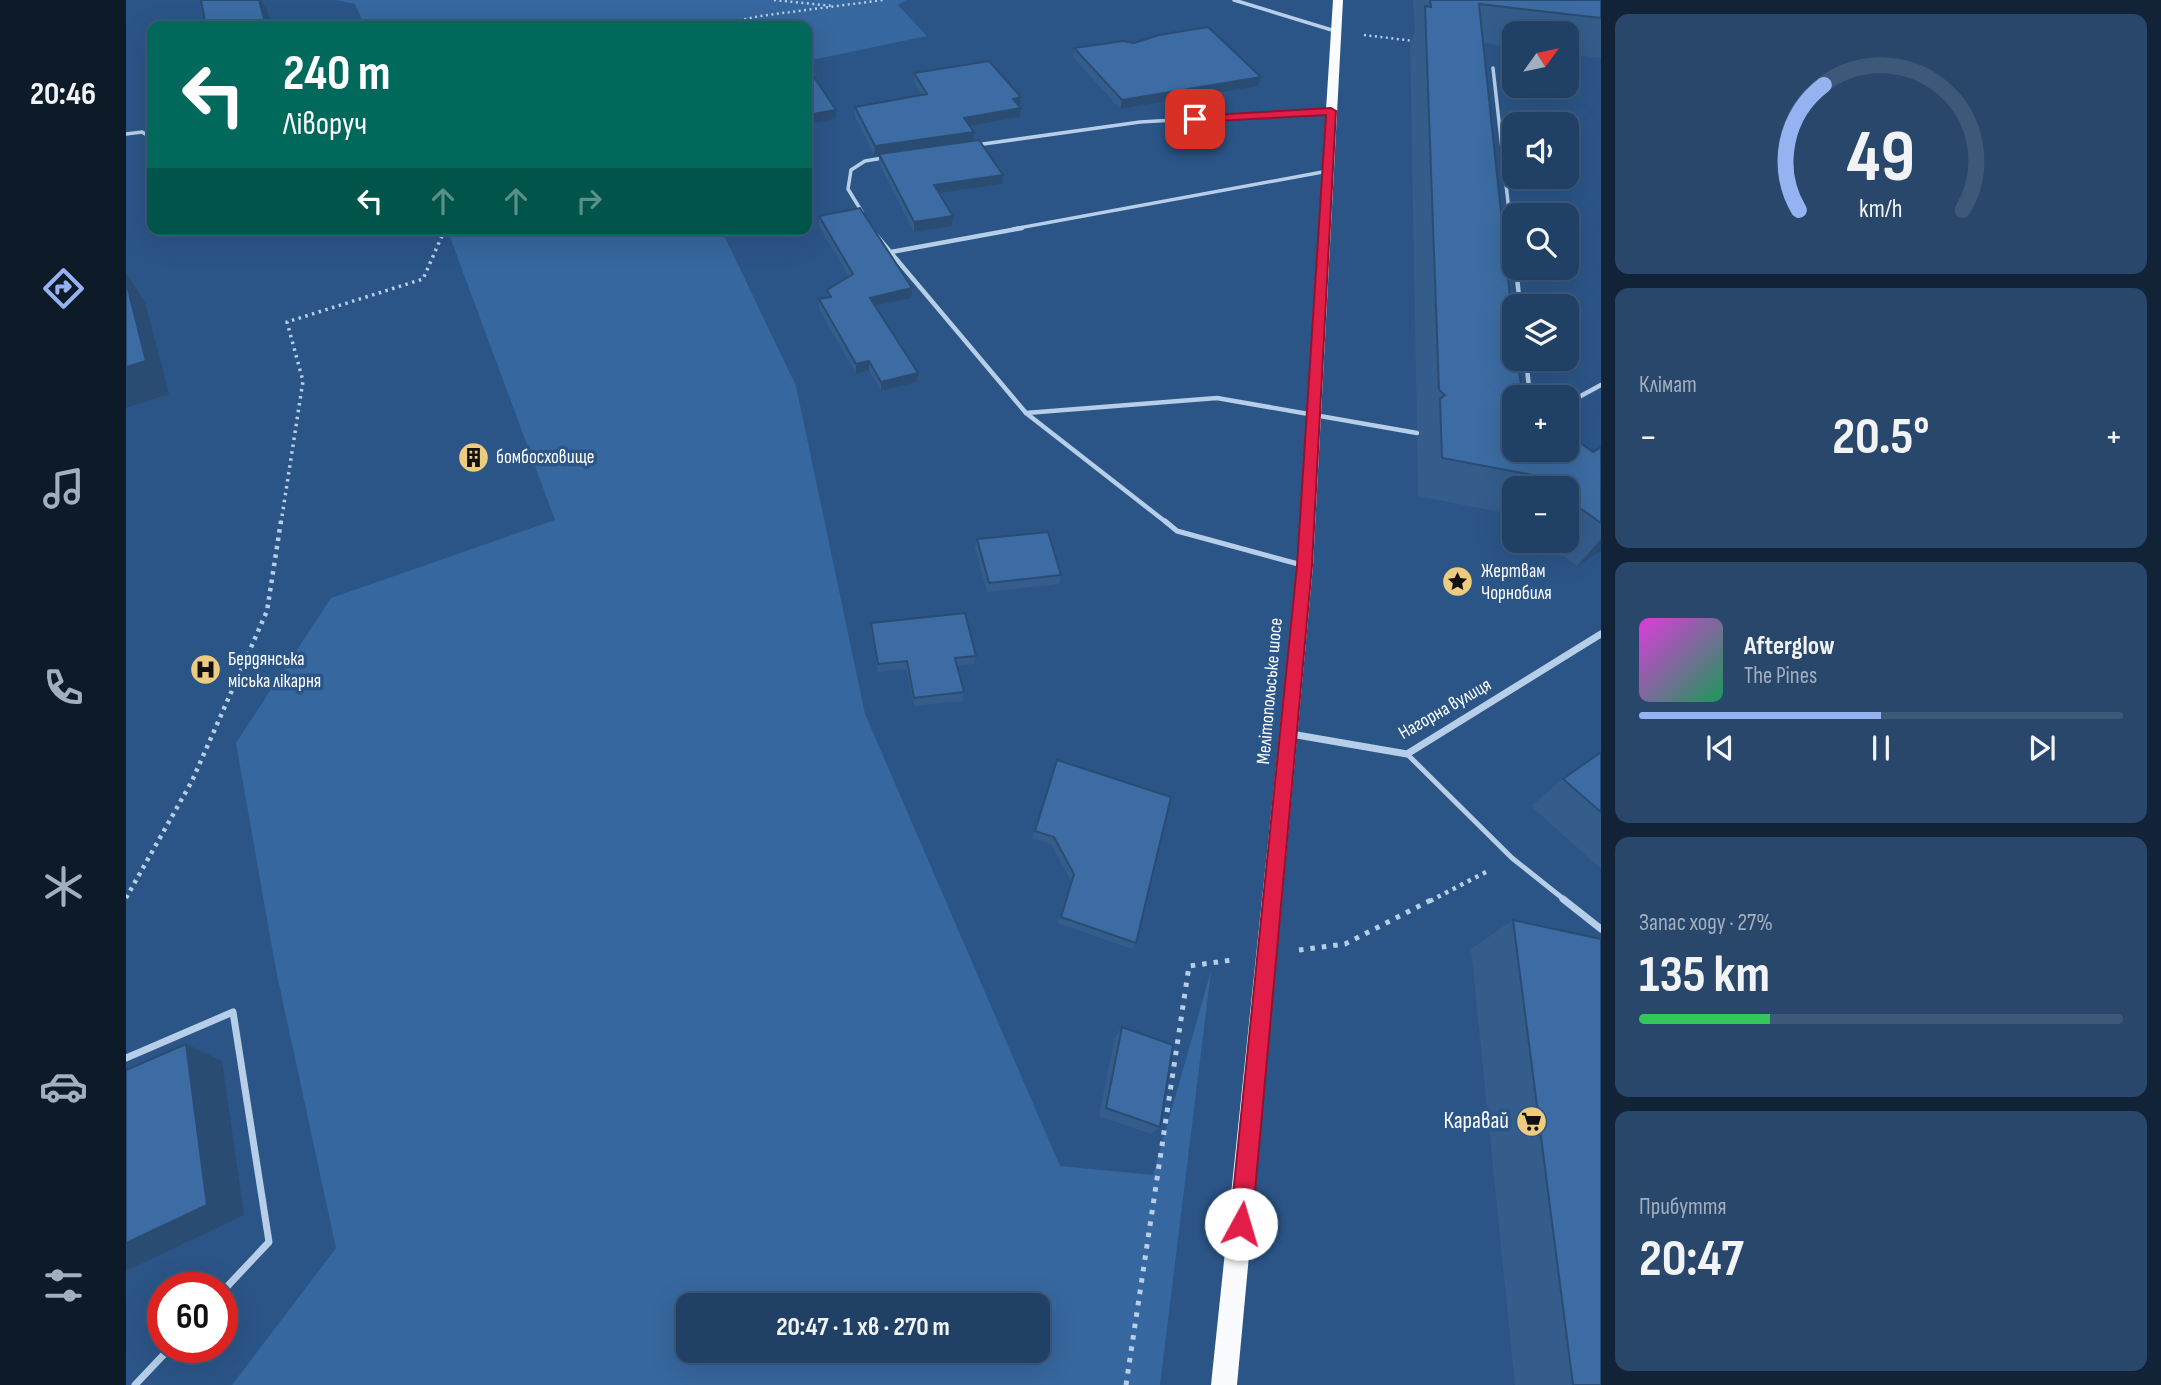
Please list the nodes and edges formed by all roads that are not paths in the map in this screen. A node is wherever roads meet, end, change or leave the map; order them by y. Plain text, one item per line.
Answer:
1 (1234, 0) edge
2 (1338, 0) edge
3 (1335, 31) junction
4 (1493, 68) dead end
5 (1331, 111) junction
6 (126, 134) edge
7 (147, 135) edge
8 (975, 145) edge
9 (893, 157) edge
10 (1328, 171) junction
11 (1508, 203) edge
12 (868, 222) edge
13 (875, 233) edge
14 (891, 253) junction
15 (1601, 385) edge
16 (1579, 397) edge
17 (1026, 413) junction
18 (1314, 416) junction
19 (1417, 433) dead end
20 (1305, 566) junction
21 (1601, 634) edge
22 (1290, 734) junction
23 (1407, 754) junction
24 (1601, 929) edge
25 (126, 1058) edge
26 (238, 1275) edge
27 (156, 1363) edge
28 (135, 1385) edge
29 (1224, 1385) edge

1 - 3 lane
2 - 3 main road, Мелітопольське шосе
3 - 5 main road, Мелітопольське шосе
4 - 11 lane
5 - 8 lane
5 - 10 main road, Мелітопольське шосе
6 - 7 lane
9 - 12 lane
10 - 14 lane
10 - 18 main road, Мелітопольське шосе
13 - 14 lane
14 - 17 lane
15 - 16 lane
17 - 18 lane
17 - 20 lane
18 - 19 lane
18 - 20 main road, Мелітопольське шосе
20 - 22 main road, Мелітопольське шосе
21 - 23 street, Нагорна вулиця
22 - 23 street, Нагорна вулиця
22 - 29 main road, Мелітопольське шосе
23 - 24 lane
25 - 26 lane
27 - 28 lane

